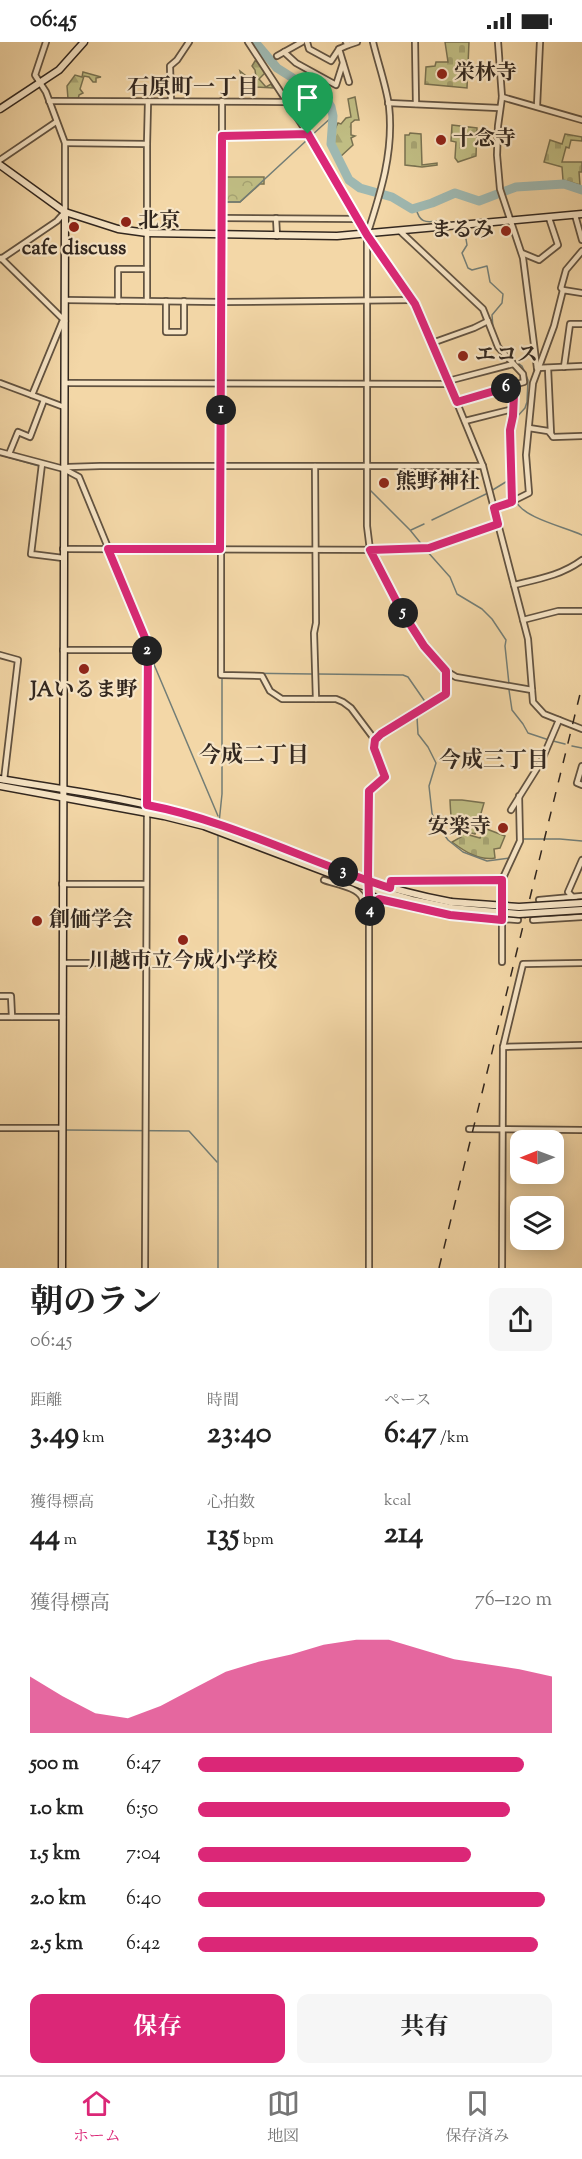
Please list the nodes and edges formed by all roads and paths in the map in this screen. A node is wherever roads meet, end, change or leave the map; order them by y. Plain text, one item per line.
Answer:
1 (46, 42) edge
2 (84, 42) edge
3 (189, 42) edge
4 (248, 42) edge
5 (302, 42) edge
6 (307, 42) edge
7 (357, 42) edge
8 (373, 42) edge
9 (415, 42) edge
10 (498, 42) edge
11 (540, 42) edge
12 (347, 44) edge
13 (339, 49) junction
14 (284, 52) junction
15 (277, 56) dead end
16 (343, 63) junction
17 (41, 82) junction
18 (349, 82) dead end
19 (502, 97) junction
20 (49, 101) junction
21 (171, 101) junction
22 (222, 101) junction
23 (148, 102) junction
24 (286, 102) junction
25 (388, 103) junction
26 (416, 104) junction
27 (537, 106) junction
28 (499, 108) junction
29 (0, 109) edge
30 (582, 120) edge
31 (56, 122) junction
32 (308, 134) junction
33 (222, 136) junction
34 (65, 143) junction
35 (147, 144) junction
36 (0, 159) edge
37 (0, 165) edge
38 (65, 212) junction
39 (578, 215) edge
40 (222, 218) junction
41 (276, 218) junction
42 (549, 218) junction
43 (358, 219) junction
44 (511, 221) junction
45 (401, 232) junction
46 (147, 233) junction
47 (221, 235) junction
48 (367, 235) junction
49 (276, 236) junction
50 (582, 240) edge
51 (582, 251) edge
52 (522, 253) junction
53 (1, 258) edge
54 (147, 269) junction
55 (563, 290) junction
56 (582, 293) edge
57 (65, 300) junction
58 (411, 300) junction
59 (118, 301) junction
60 (147, 301) junction
61 (166, 301) junction
62 (184, 301) junction
63 (367, 301) junction
64 (221, 302) junction
65 (64, 320) junction
66 (488, 321) junction
67 (582, 324) edge
68 (432, 343) junction
69 (513, 364) junction
70 (582, 366) edge
71 (564, 367) junction
72 (537, 368) junction
73 (548, 368) junction
74 (449, 382) junction
75 (524, 382) junction
76 (0, 383) edge
77 (65, 383) junction
78 (533, 383) junction
79 (221, 384) junction
80 (367, 384) junction
81 (511, 386) junction
82 (32, 395) junction
83 (44, 400) junction
84 (457, 402) junction
85 (64, 407) junction
86 (513, 409) junction
87 (465, 421) junction
88 (529, 428) junction
89 (551, 434) junction
90 (582, 436) edge
91 (0, 452) edge
92 (9, 454) junction
93 (42, 464) junction
94 (221, 466) junction
95 (315, 466) junction
96 (367, 466) junction
97 (483, 466) junction
98 (64, 469) junction
99 (512, 502) junction
100 (494, 508) junction
101 (498, 524) junction
102 (63, 549) junction
103 (107, 549) junction
104 (220, 549) junction
105 (315, 549) junction
106 (370, 550) junction
107 (63, 558) junction
108 (582, 560) edge
109 (514, 585) junction
110 (582, 611) edge
111 (524, 621) junction
112 (63, 650) junction
113 (147, 650) junction
114 (0, 655) edge
115 (446, 671) junction
116 (532, 690) junction
117 (316, 699) junction
118 (559, 720) junction
119 (582, 728) edge
120 (375, 740) junction
121 (582, 766) edge
122 (2, 780) edge
123 (582, 785) edge
124 (0, 786) edge
125 (63, 794) junction
126 (519, 796) junction
127 (147, 805) junction
128 (511, 810) dead end
129 (147, 813) junction
130 (582, 860) edge
131 (324, 880) dead end
132 (502, 880) junction
133 (62, 884) junction
134 (146, 884) junction
135 (369, 884) junction
136 (390, 888) junction
137 (582, 896) edge
138 (573, 897) junction
139 (539, 900) dead end
140 (451, 905) junction
141 (582, 907) edge
142 (370, 917) junction
143 (582, 917) edge
144 (502, 920) junction
145 (519, 920) dead end
146 (533, 920) dead end
147 (502, 962) dead end
148 (63, 963) junction
149 (146, 963) junction
150 (582, 963) edge
151 (0, 996) edge
152 (0, 1017) edge
153 (12, 1017) junction
154 (63, 1017) junction
155 (582, 1045) edge
156 (503, 1047) junction
157 (0, 1128) edge
158 (470, 1129) dead end
159 (502, 1129) junction
160 (62, 1130) junction
161 (582, 1130) edge
162 (62, 1268) edge
163 (145, 1268) edge
164 (369, 1268) edge
165 (502, 1268) edge

1 - 17 street
2 - 17 street
3 - 21 street
4 - 24 street
5 - 14 street
6 - 13 street
7 - 12 street
8 - 25 street
9 - 26 street
10 - 19 street
11 - 27 street
12 - 13 street
13 - 16 street
14 - 15 street
14 - 16 street
16 - 18 street
17 - 20 street
17 - 29 street
19 - 27 street
19 - 28 street
20 - 23 street
20 - 31 street
21 - 22 street
21 - 23 street
22 - 24 street
22 - 33 street
23 - 35 street
24 - 32 street
25 - 26 street
25 - 48 street
26 - 28 street
27 - 30 street
28 - 44 street
31 - 34 street
31 - 36 street
32 - 33 street
32 - 43 street
33 - 40 street
34 - 35 street
34 - 38 street
35 - 46 street
37 - 38 street
38 - 46 street
38 - 53 street
38 - 57 street
39 - 42 street
39 - 50 street
40 - 41 street
40 - 47 street
41 - 43 street
41 - 49 street
42 - 44 street
42 - 52 street
43 - 48 street
44 - 45 street
44 - 52 street
45 - 48 street
45 - 66 street
46 - 47 street
46 - 54 street
47 - 49 street
47 - 64 street
48 - 49 street
48 - 58 street
48 - 63 street
51 - 55 street
52 - 72 street
53 - 65 street
54 - 59 street
54 - 60 street
55 - 56 street
55 - 72 street
57 - 59 street
57 - 65 street
58 - 63 street
58 - 68 street
59 - 60 street
60 - 61 street
61 - 62 street
61 - 62 street
62 - 64 street
63 - 64 street
63 - 80 street
64 - 79 street
65 - 77 street
65 - 82 street
66 - 68 street
66 - 69 street
67 - 71 street
68 - 74 street
69 - 74 street
69 - 75 street
70 - 71 street
71 - 73 street
72 - 73 street
72 - 78 street
73 - 89 street
74 - 80 street
74 - 84 street
75 - 78 street
75 - 81 street
76 - 82 street
77 - 79 street
77 - 85 street
78 - 88 street
79 - 80 street
79 - 94 street
80 - 96 street
81 - 84 street
81 - 86 street
82 - 83 street
83 - 85 street
83 - 92 street
84 - 87 street
85 - 98 street
86 - 87 street
86 - 99 street
87 - 97 street
88 - 89 street
88 - 99 street
89 - 90 street
91 - 92 street
92 - 93 street
93 - 98 street
93 - 107 street
94 - 95 street
94 - 98 street
94 - 104 street
95 - 96 street
95 - 105 street
96 - 97 street
96 - 106 street
97 - 100 street
98 - 102 street
98 - 103 street
99 - 100 street
100 - 101 street
101 - 106 street
101 - 109 street
102 - 103 street
102 - 107 street
103 - 104 street
103 - 113 street
104 - 105 street
104 - 117 street
105 - 106 street
105 - 117 street
106 - 115 street
107 - 112 street
108 - 109 street
109 - 111 street
110 - 111 street
111 - 116 street
112 - 113 street
112 - 125 street
113 - 127 street
114 - 122 street
115 - 116 street
115 - 120 street
116 - 118 street
117 - 120 street
118 - 119 street
118 - 126 street
120 - 135 street
121 - 123 street
122 - 125 street
124 - 125 street
125 - 127 street
125 - 129 street
125 - 133 street
126 - 128 street
126 - 132 street
127 - 135 street
129 - 134 street
129 - 135 street
130 - 138 street
131 - 142 street
132 - 136 street
132 - 144 street
133 - 134 street
133 - 148 street
134 - 149 street
135 - 136 street
135 - 140 street
135 - 142 street
136 - 140 street
137 - 138 street
138 - 139 street
138 - 141 street
140 - 141 street, bridge
142 - 144 street
142 - 164 street
143 - 146 street
144 - 145 street
144 - 147 street
148 - 149 street
148 - 154 street
149 - 163 street
150 - 156 street
151 - 153 street
152 - 153 street
153 - 154 street
154 - 160 street
155 - 156 street
156 - 159 street
157 - 160 street
158 - 159 street
159 - 161 street
159 - 165 street
160 - 162 street

